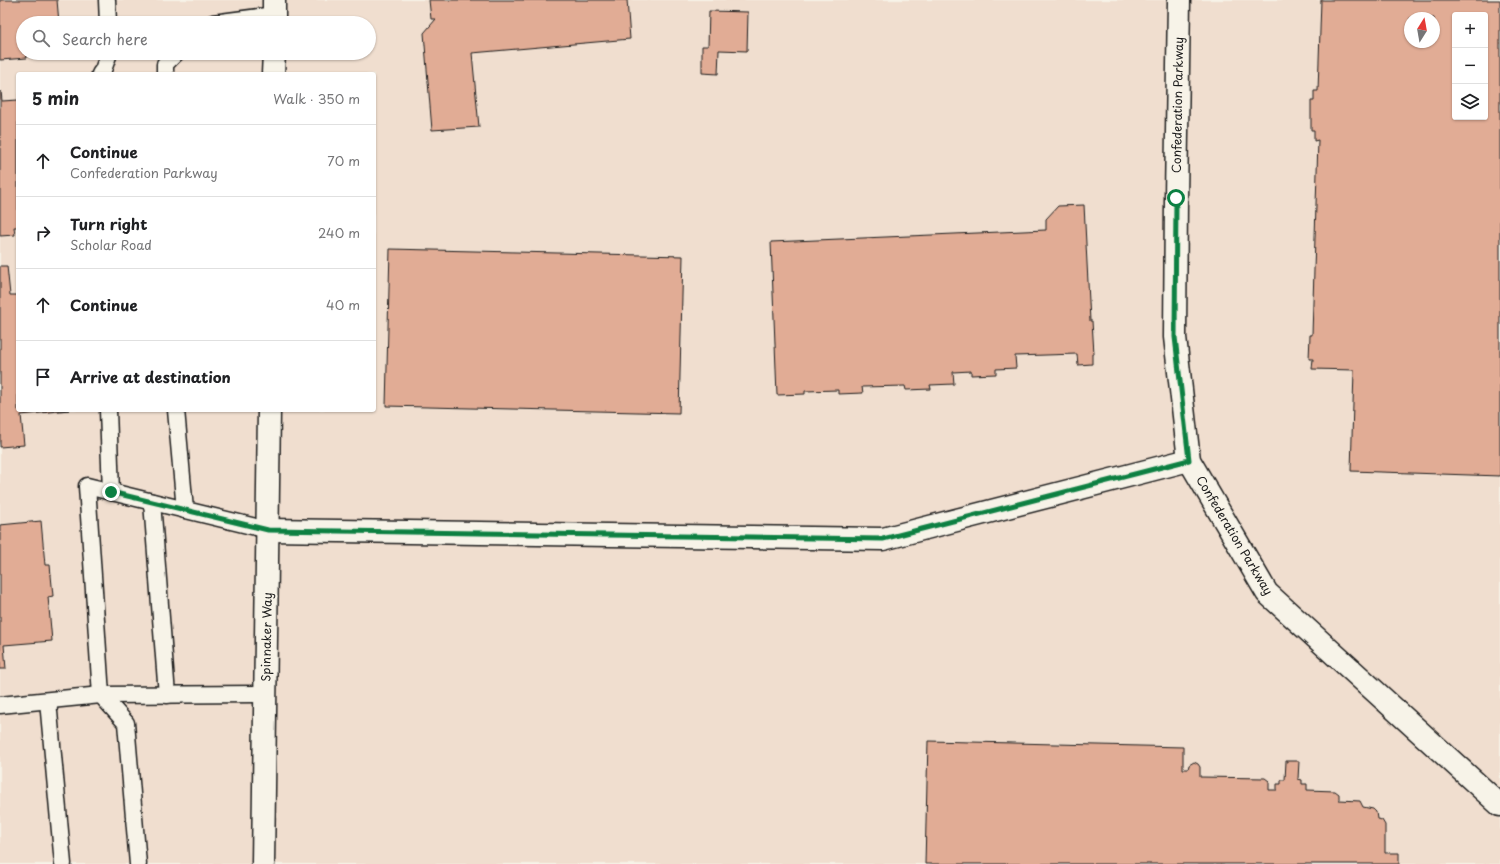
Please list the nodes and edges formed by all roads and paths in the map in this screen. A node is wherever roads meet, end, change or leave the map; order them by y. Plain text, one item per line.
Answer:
1 (107, 0) edge
2 (1179, 0) edge
3 (274, 13) edge
4 (108, 16) edge
5 (256, 16) edge
6 (106, 60) edge
7 (169, 60) edge
8 (274, 60) edge
9 (102, 72) edge
10 (165, 72) edge
11 (273, 72) edge
12 (108, 412) edge
13 (176, 412) edge
14 (269, 412) edge
15 (1189, 460) junction
16 (111, 492) junction
17 (152, 502) junction
18 (185, 510) junction
19 (268, 530) junction
20 (167, 694) junction
21 (265, 694) junction
22 (101, 695) junction
23 (48, 700) junction
24 (0, 706) edge
25 (1500, 805) edge
26 (63, 864) edge
27 (138, 864) edge
28 (263, 864) edge

1 - 4 lane
2 - 15 street, Confederation Parkway
3 - 5 lane
6 - 9 lane
7 - 10 lane
8 - 11 street
12 - 16 lane
13 - 18 lane
14 - 19 street, Spinnaker Way
15 - 19 street
15 - 25 street, Confederation Parkway
16 - 17 lane
16 - 22 lane
17 - 18 lane
17 - 20 lane
18 - 19 lane
19 - 21 street, Spinnaker Way
20 - 21 lane
20 - 22 lane
21 - 28 street, Spinnaker Way
22 - 23 lane
22 - 27 lane
23 - 24 lane
23 - 26 lane

